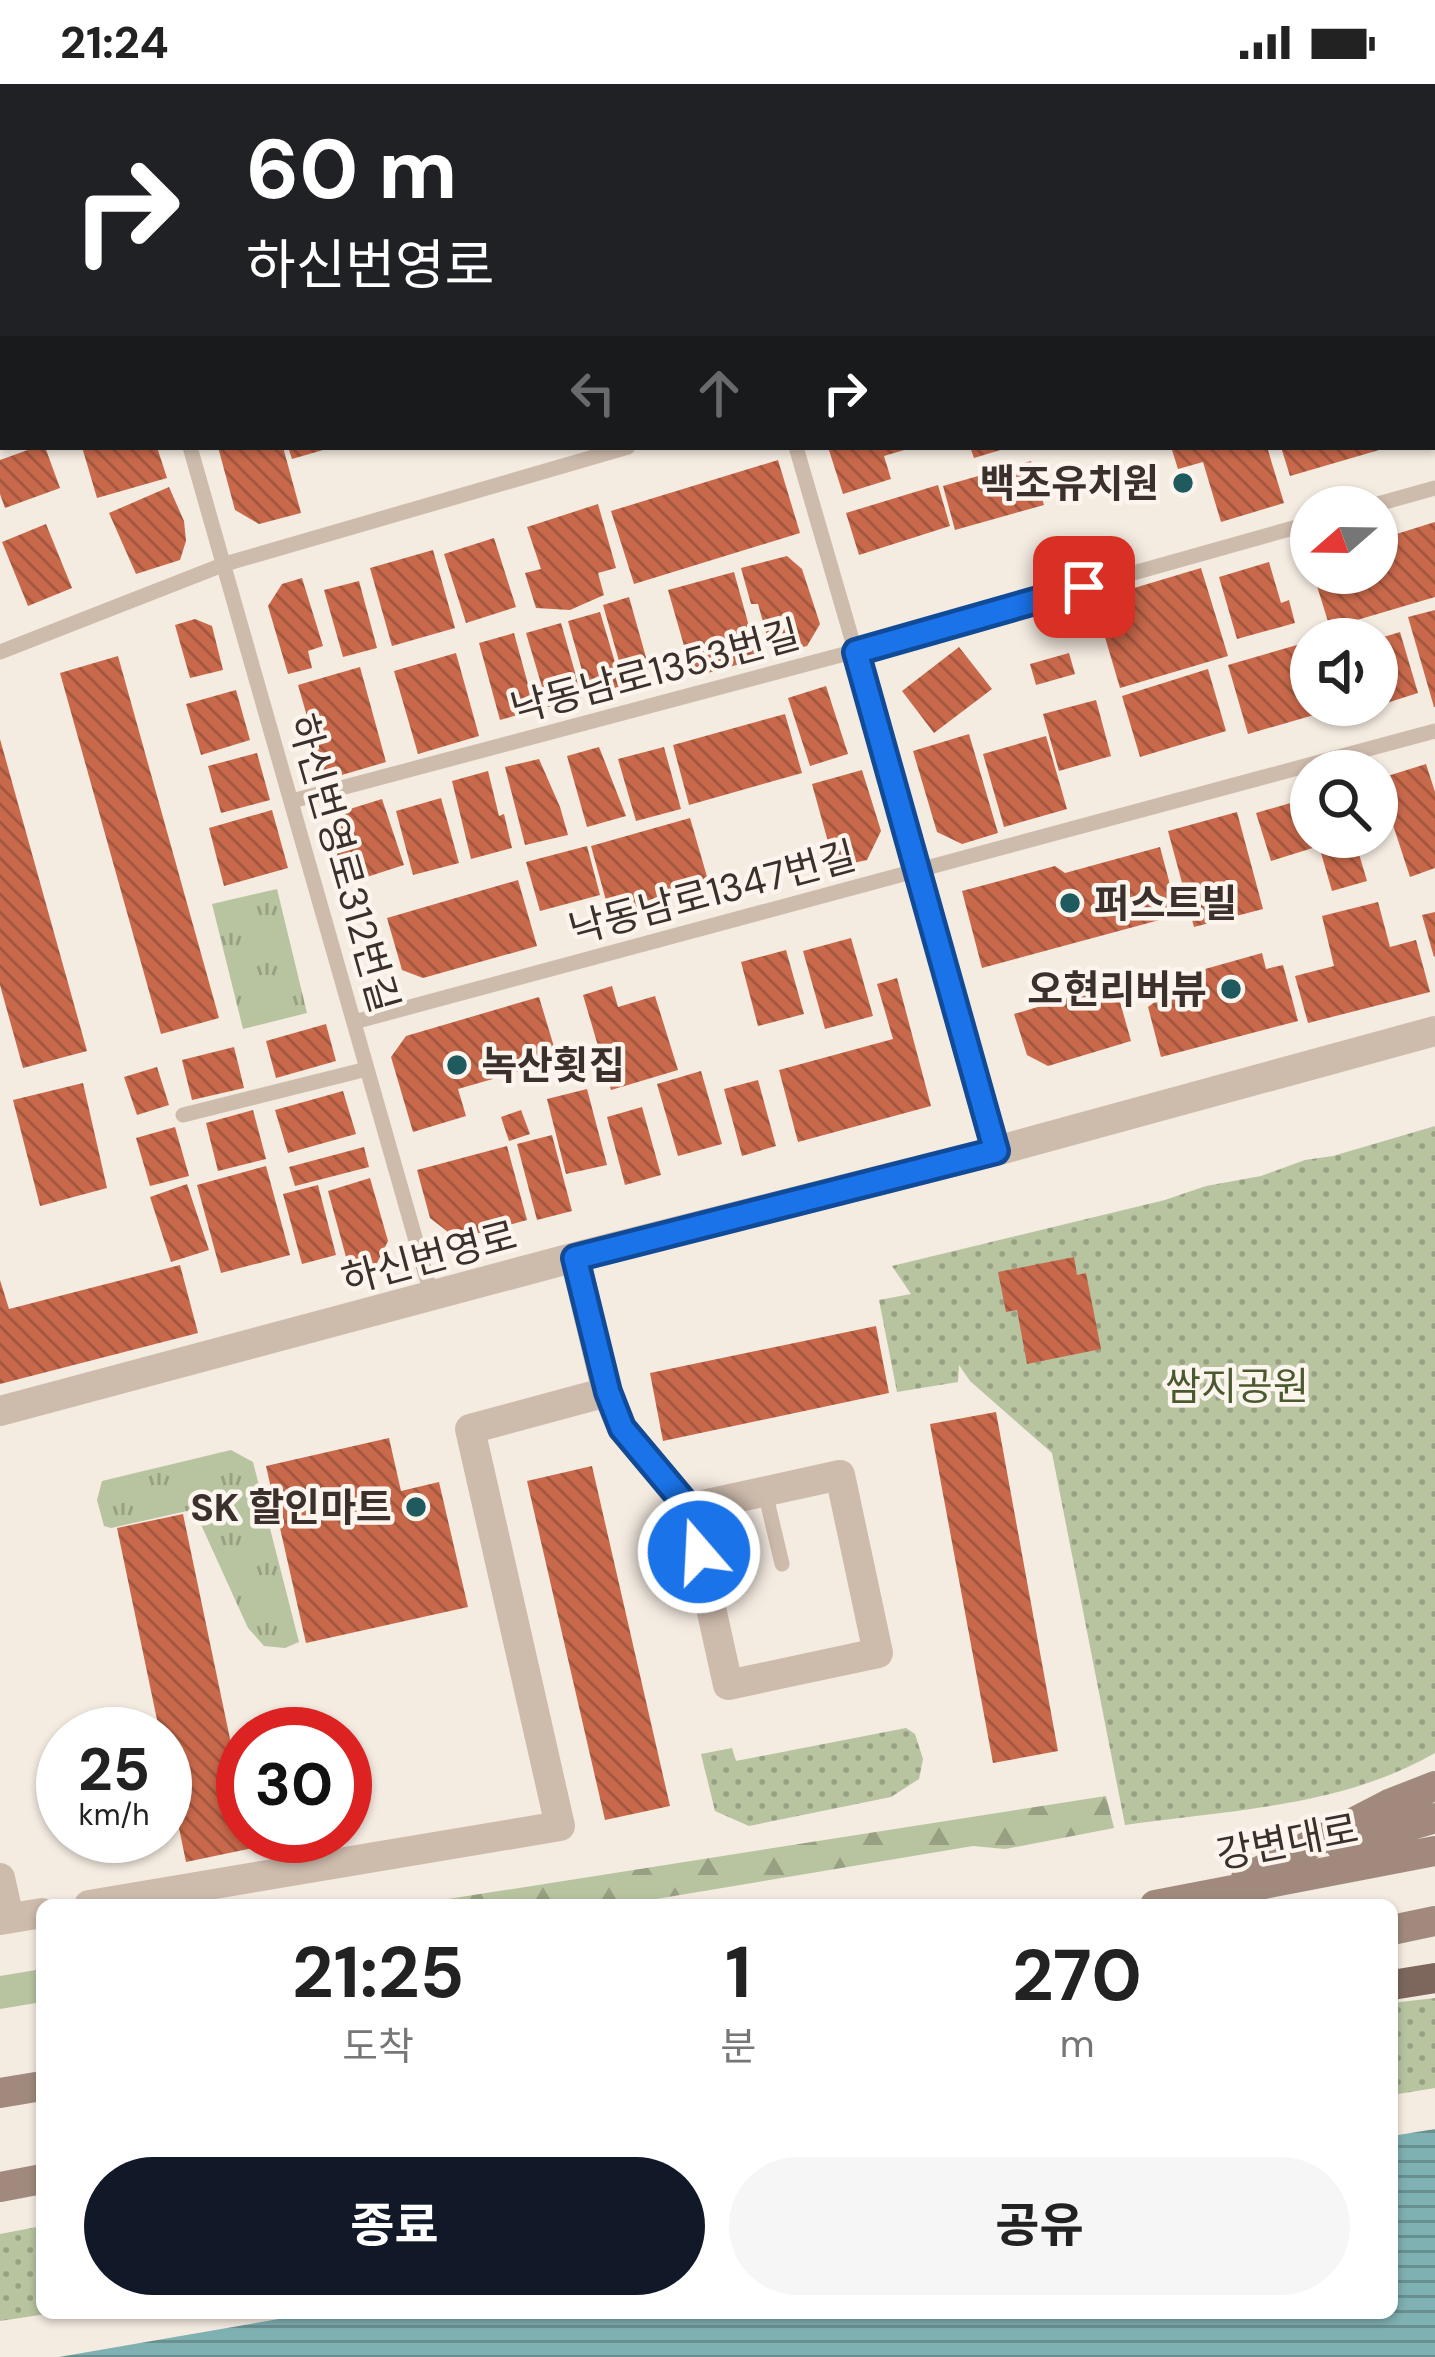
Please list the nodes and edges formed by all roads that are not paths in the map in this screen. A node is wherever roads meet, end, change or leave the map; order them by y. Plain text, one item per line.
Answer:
1 (191, 450) edge
2 (618, 450) edge
3 (797, 450) edge
4 (1435, 488) edge
5 (1398, 498) edge
6 (1290, 529) edge
7 (225, 564) junction
8 (0, 652) edge
9 (856, 652) junction
10 (1435, 730) edge
11 (292, 801) junction
12 (919, 870) junction
13 (354, 1022) junction
14 (1435, 1030) edge
15 (367, 1069) junction
16 (183, 1115) dead end
17 (996, 1151) junction
18 (575, 1258) junction
19 (432, 1297) junction
20 (608, 1392) junction
21 (0, 1411) edge
22 (765, 1492) junction
23 (689, 1508) junction
24 (782, 1564) dead end
25 (1435, 1786) edge
26 (1435, 1817) edge
27 (1435, 1851) edge
28 (0, 1878) edge
29 (1212, 1896) junction
30 (125, 1899) edge
31 (1193, 1899) edge
32 (36, 1914) edge
33 (4, 1919) edge
34 (1435, 1921) edge
35 (1398, 1929) edge
36 (1435, 1978) edge
37 (1398, 1983) edge
38 (36, 2087) edge
39 (0, 2093) edge
40 (36, 2181) edge
41 (0, 2187) edge

1 - 7 lane, 하신번영로312번길
2 - 7 lane
3 - 9 lane
4 - 5 lane
6 - 9 lane, 낙동남로1353번길
7 - 8 lane
7 - 11 lane, 하신번영로312번길
9 - 11 lane, 낙동남로1353번길
9 - 12 lane
10 - 12 lane, 낙동남로1347번길
11 - 13 lane, 하신번영로312번길
12 - 13 lane, 낙동남로1347번길
12 - 17 lane
13 - 15 lane, 하신번영로312번길
14 - 17 street, 하신번영로
15 - 16 lane
15 - 19 lane, 하신번영로312번길
17 - 18 street, 하신번영로
18 - 19 street, 하신번영로
18 - 20 street
19 - 21 street, 하신번영로
20 - 23 street
20 - 30 street
22 - 23 street
22 - 23 street
22 - 24 lane
25 - 29 main road
26 - 29 main road
27 - 29 main road, 강변대로
28 - 33 street
29 - 31 main road, 강변대로
32 - 33 street
34 - 35 main road
36 - 37 main road
38 - 39 main road
40 - 41 main road

